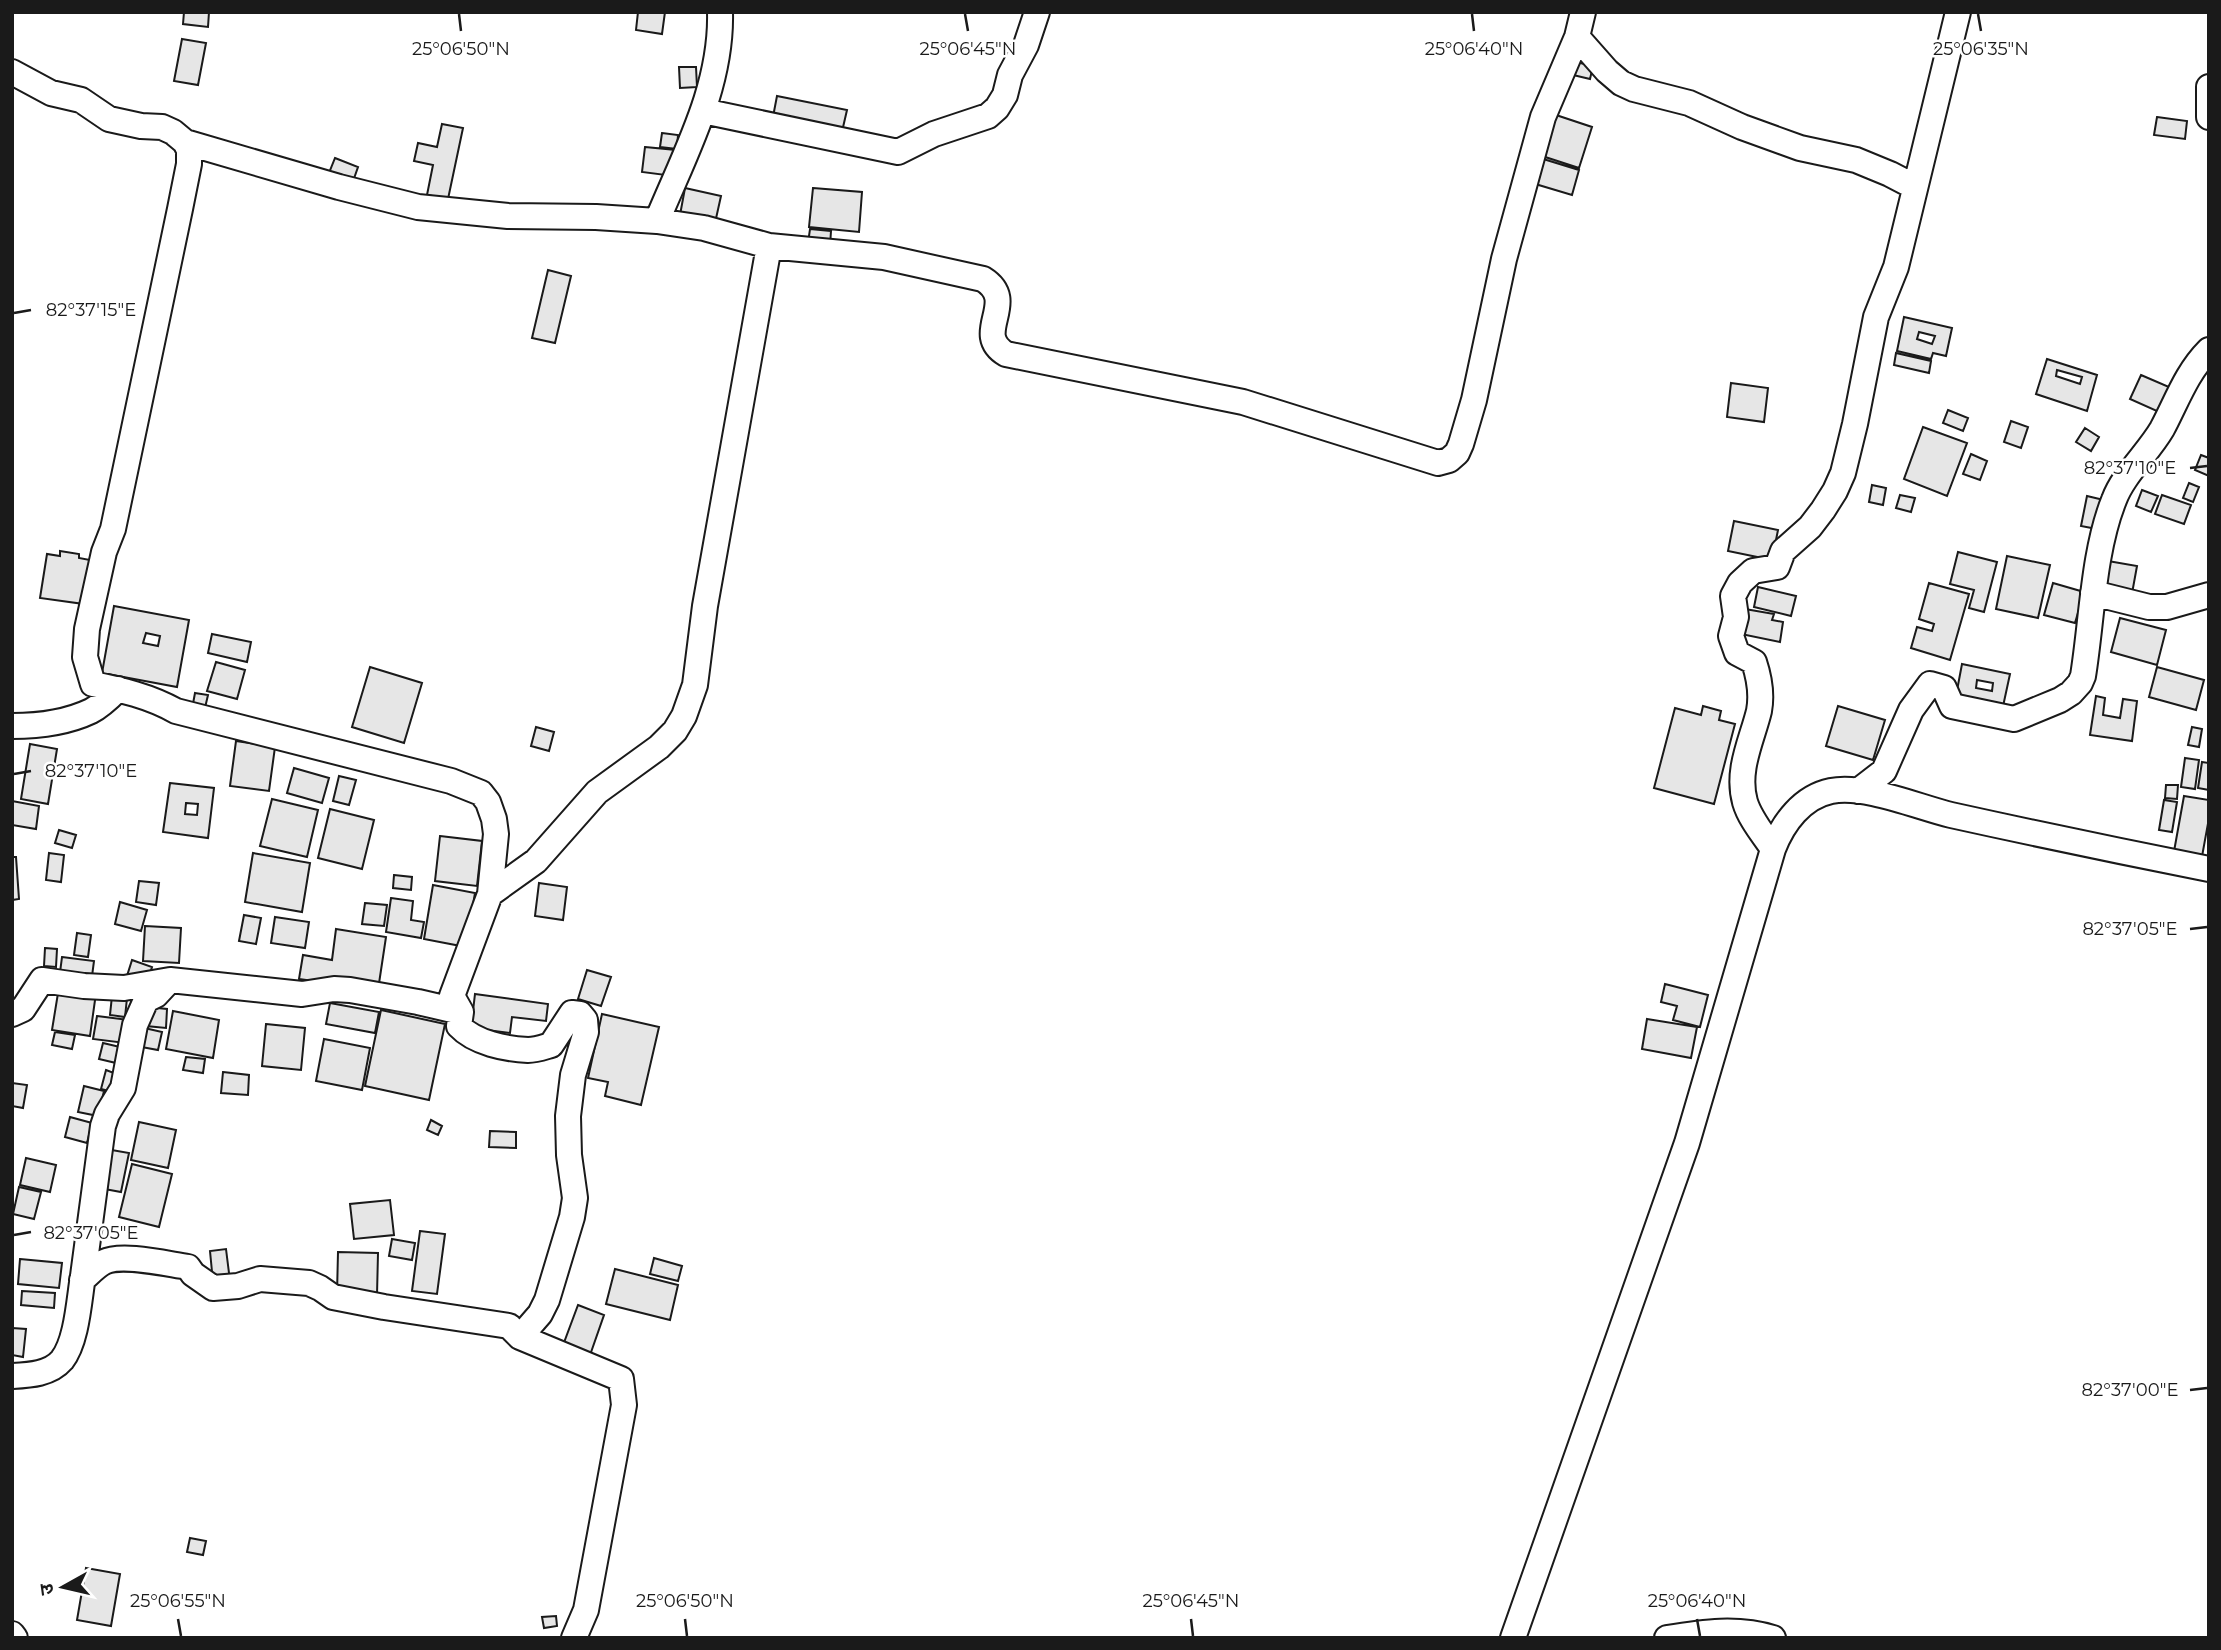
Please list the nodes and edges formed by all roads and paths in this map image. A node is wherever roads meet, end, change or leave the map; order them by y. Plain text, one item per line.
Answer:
1 (720, 12) edge
2 (1037, 12) edge
3 (1583, 12) edge
4 (1958, 12) edge
5 (1577, 37) junction
6 (12, 72) edge
7 (2209, 87) edge
8 (704, 111) junction
9 (2209, 117) edge
10 (185, 142) junction
11 (1915, 187) junction
12 (657, 221) junction
13 (769, 246) junction
14 (2209, 351) edge
15 (2093, 593) junction
16 (2209, 595) edge
17 (118, 689) junction
18 (12, 726) edge
19 (1858, 791) junction
20 (1773, 849) junction
21 (2209, 869) edge
22 (491, 894) junction
23 (170, 980) junction
24 (461, 1012) junction
25 (12, 1014) edge
26 (82, 1280) junction
27 (520, 1337) junction
28 (12, 1376) edge
29 (574, 1638) edge
30 (1513, 1638) edge
31 (1667, 1638) edge
32 (1773, 1638) edge

1 - 8 street
2 - 8 street
3 - 5 street
4 - 11 street
5 - 11 street
5 - 13 street
6 - 10 street
7 - 9 street
8 - 12 street
10 - 12 street
10 - 17 street
11 - 20 street
12 - 13 street
13 - 22 street
14 - 15 street
15 - 16 street
15 - 19 street
17 - 18 street
17 - 22 street
19 - 20 street
19 - 21 street
20 - 30 street
22 - 24 street
23 - 24 street
23 - 25 street
23 - 26 street
24 - 27 street
26 - 27 street
26 - 28 street
27 - 29 street
31 - 32 street

